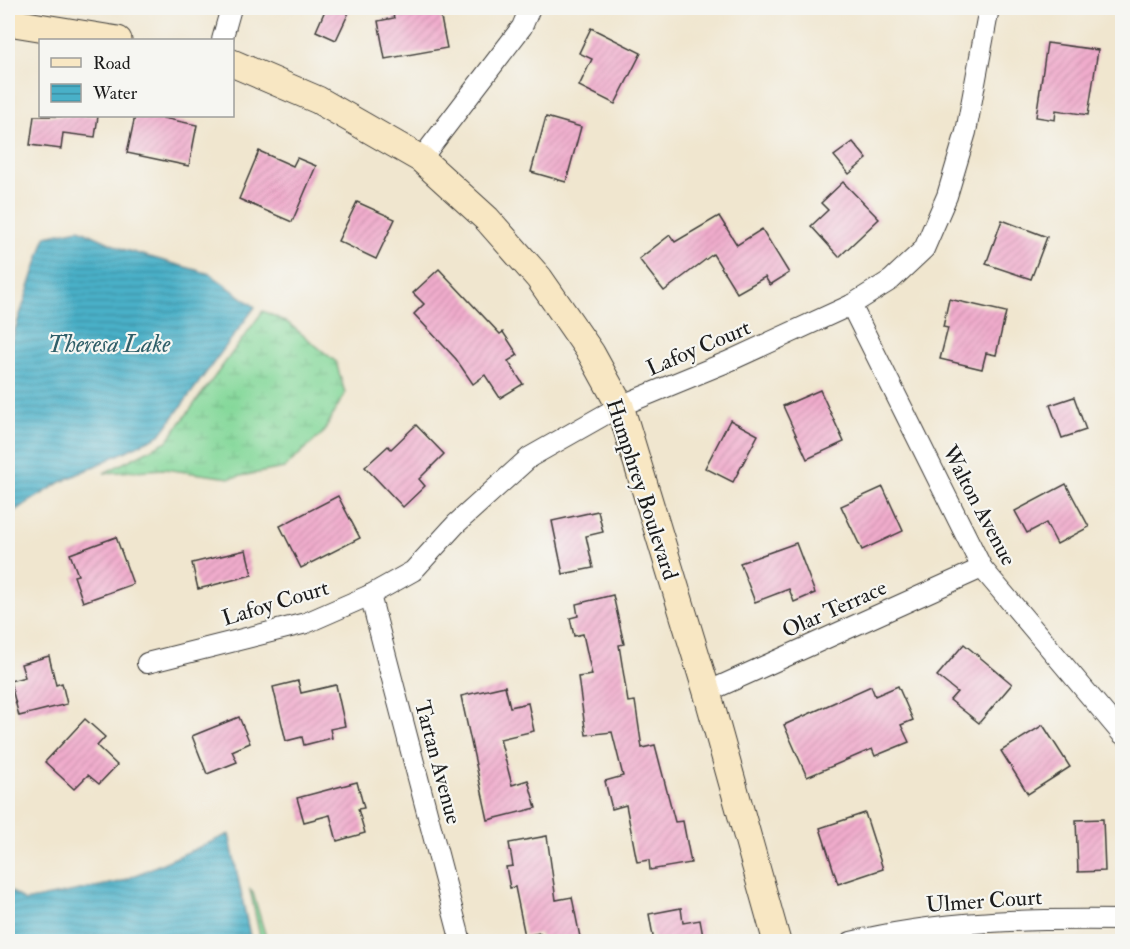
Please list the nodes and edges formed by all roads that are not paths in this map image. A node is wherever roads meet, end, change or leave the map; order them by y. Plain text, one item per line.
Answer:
1 (231, 8) edge
2 (530, 8) edge
3 (989, 8) edge
4 (8, 22) edge
5 (112, 39) edge
6 (222, 39) edge
7 (234, 64) edge
8 (421, 159) junction
9 (851, 305) junction
10 (620, 406) junction
11 (982, 567) junction
12 (370, 595) junction
13 (147, 663) dead end
14 (707, 692) junction
15 (1122, 734) edge
16 (1122, 920) edge
17 (461, 942) edge
18 (777, 942) edge
19 (851, 942) edge

1 - 6 street
2 - 8 street
3 - 9 street, Lafoy Court
4 - 5 street
7 - 8 street, Humphrey Boulevard
8 - 10 street, Humphrey Boulevard
9 - 10 street, Lafoy Court
9 - 11 street, Walton Avenue
10 - 12 street, Lafoy Court
10 - 14 street, Humphrey Boulevard
11 - 14 street, Olar Terrace
11 - 15 street, Walton Avenue
12 - 13 street, Lafoy Court
12 - 17 street, Tartan Avenue
14 - 18 street, Humphrey Boulevard
16 - 19 street, Ulmer Court

